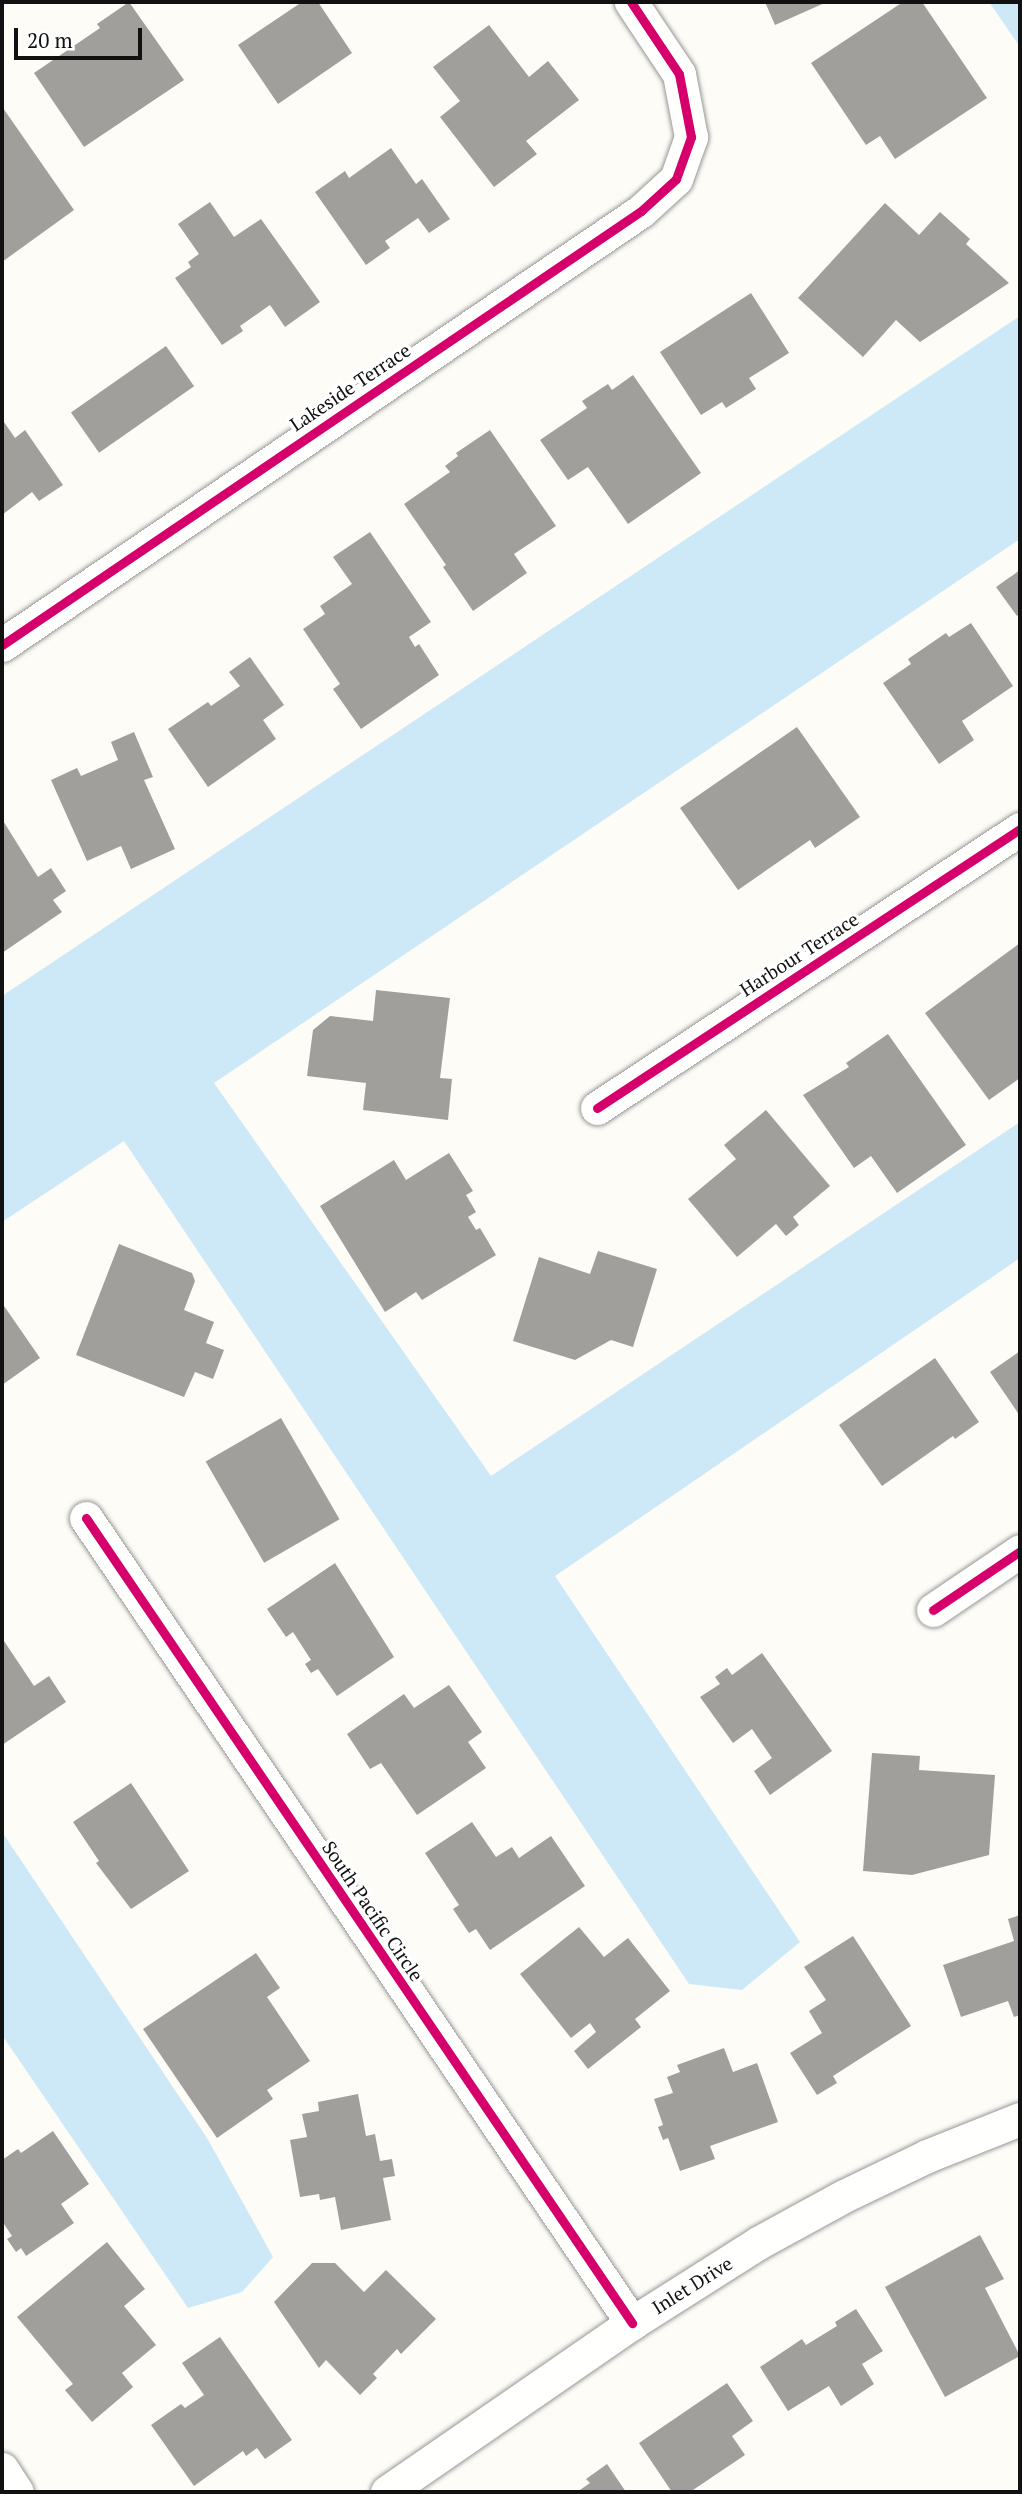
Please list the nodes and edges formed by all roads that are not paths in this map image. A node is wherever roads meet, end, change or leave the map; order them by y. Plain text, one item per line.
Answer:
1 (631, 2) edge
2 (2, 645) edge
3 (1020, 829) edge
4 (597, 1108) dead end
5 (86, 1518) dead end
6 (1020, 1551) edge
7 (933, 1610) dead end
8 (1020, 2119) edge
9 (632, 2323) junction
10 (2, 2469) edge
11 (18, 2492) edge
12 (387, 2492) edge

1 - 2 street, Lakeside Terrace
3 - 4 street, Harbour Terrace
5 - 9 street, South Pacific Circle
6 - 7 street
8 - 9 street, Inlet Drive
9 - 12 street, Inlet Drive
10 - 11 street

